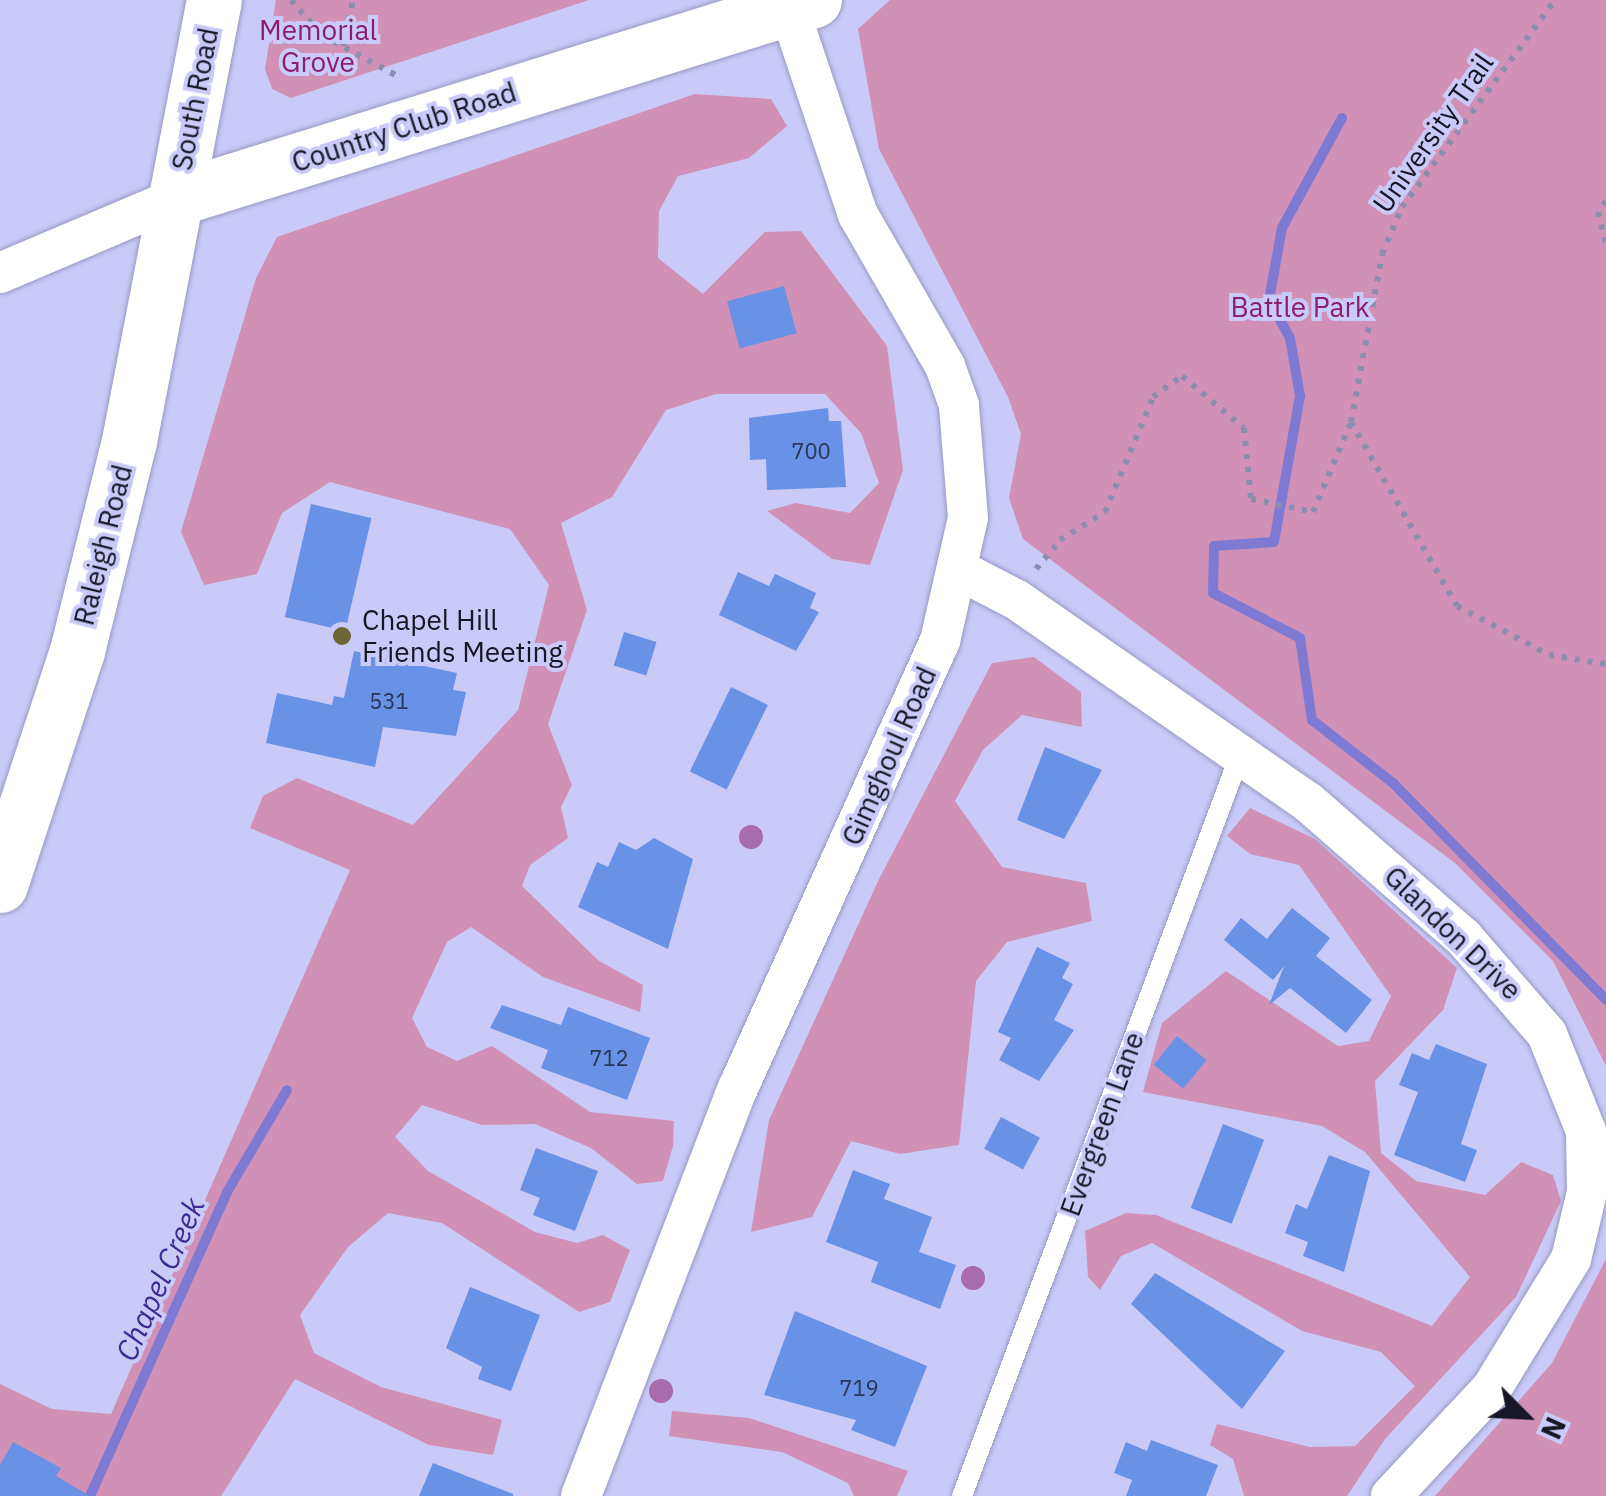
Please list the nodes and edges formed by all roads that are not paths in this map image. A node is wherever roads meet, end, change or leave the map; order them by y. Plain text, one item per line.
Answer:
1 (214, 0) edge
2 (796, 2) edge
3 (177, 198) junction
4 (0, 272) edge
5 (960, 571) junction
6 (1241, 752) junction
7 (0, 884) edge
8 (581, 1496) edge
9 (962, 1496) edge
10 (1391, 1496) edge

1 - 3 main road, South Road
2 - 3 main road, Country Club Road
2 - 5 street, Gimghoul Road
3 - 4 street, Country Club Road
3 - 7 main road, Raleigh Road
5 - 6 street, Glandon Drive
5 - 8 street, Gimghoul Road
6 - 9 lane, Evergreen Lane
6 - 10 street, Glandon Drive

